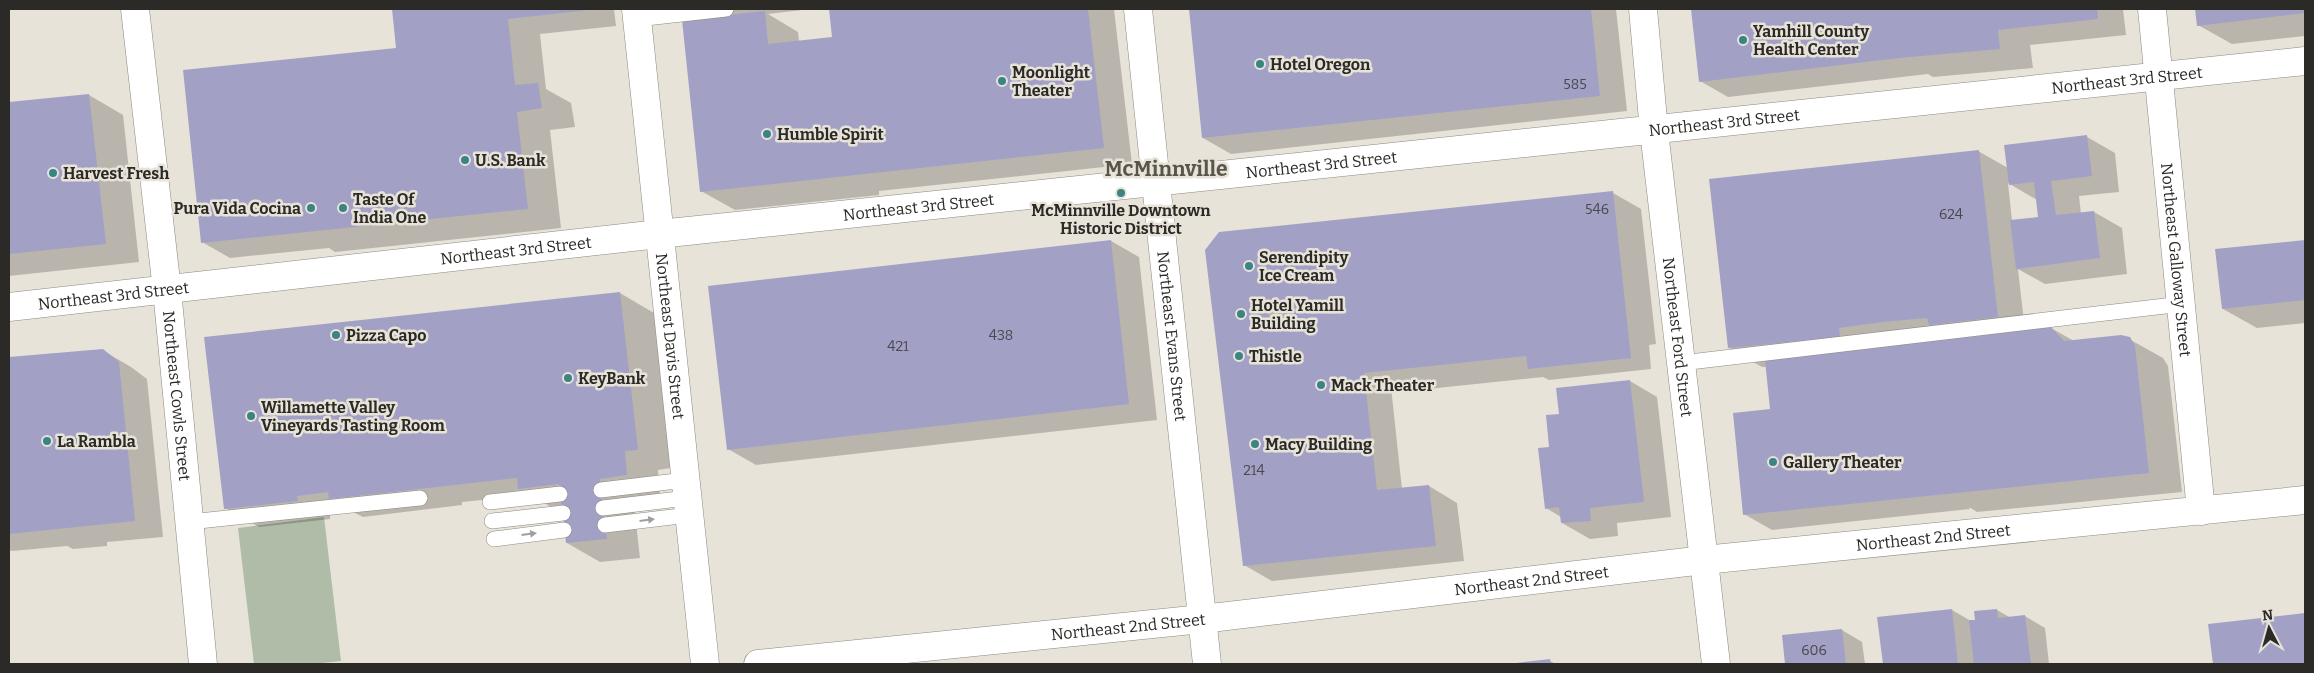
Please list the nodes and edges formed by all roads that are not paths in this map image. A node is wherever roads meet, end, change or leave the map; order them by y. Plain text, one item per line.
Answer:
1 (135, 9) edge
2 (726, 9) edge
3 (1138, 9) edge
4 (1643, 9) edge
5 (2152, 9) edge
6 (636, 14) edge
7 (2305, 61) edge
8 (2160, 76) junction
9 (1654, 131) junction
10 (1156, 183) junction
11 (659, 234) junction
12 (167, 290) junction
13 (2182, 304) junction
14 (9, 307) edge
15 (1681, 362) junction
16 (601, 490) dead end
17 (560, 494) dead end
18 (420, 498) dead end
19 (687, 498) junction
20 (2305, 500) edge
21 (490, 502) dead end
22 (603, 508) dead end
23 (2201, 511) junction
24 (563, 513) dead end
25 (492, 521) dead end
26 (189, 522) junction
27 (605, 525) dead end
28 (564, 530) dead end
29 (494, 539) dead end
30 (1704, 560) junction
31 (1202, 619) junction
32 (203, 664) edge
33 (705, 664) edge
34 (758, 664) edge
35 (1207, 664) edge
36 (1716, 664) edge

1 - 12 street, Northeast Cowls Street
2 - 6 lane
3 - 10 street, Northeast Evans Street
4 - 9 street, Northeast Ford Street
5 - 8 street, Northeast Galloway Street
6 - 11 street, Northeast Davis Street
7 - 8 street, Northeast 3rd Street
8 - 9 street, Northeast 3rd Street
8 - 13 street, Northeast Galloway Street
9 - 10 street, Northeast 3rd Street
9 - 15 street, Northeast Ford Street
10 - 11 street, Northeast 3rd Street
10 - 31 street, Northeast Evans Street
11 - 12 street, Northeast 3rd Street
11 - 19 street, Northeast Davis Street
12 - 14 street, Northeast 3rd Street
12 - 26 street, Northeast Cowls Street
13 - 15 lane
13 - 23 street, Northeast Galloway Street
15 - 30 street, Northeast Ford Street
16 - 19 lane
17 - 21 lane
18 - 26 lane
19 - 22 lane
27 -> 19 lane
19 - 33 street, Northeast Davis Street
20 - 23 street, Northeast 2nd Street
23 - 30 street, Northeast 2nd Street
24 - 25 lane
26 - 32 street, Northeast Cowls Street
29 -> 28 lane
30 - 31 street, Northeast 2nd Street
30 - 36 street, Northeast Ford Street
31 - 34 street, Northeast 2nd Street
31 - 35 street, Northeast Evans Street

